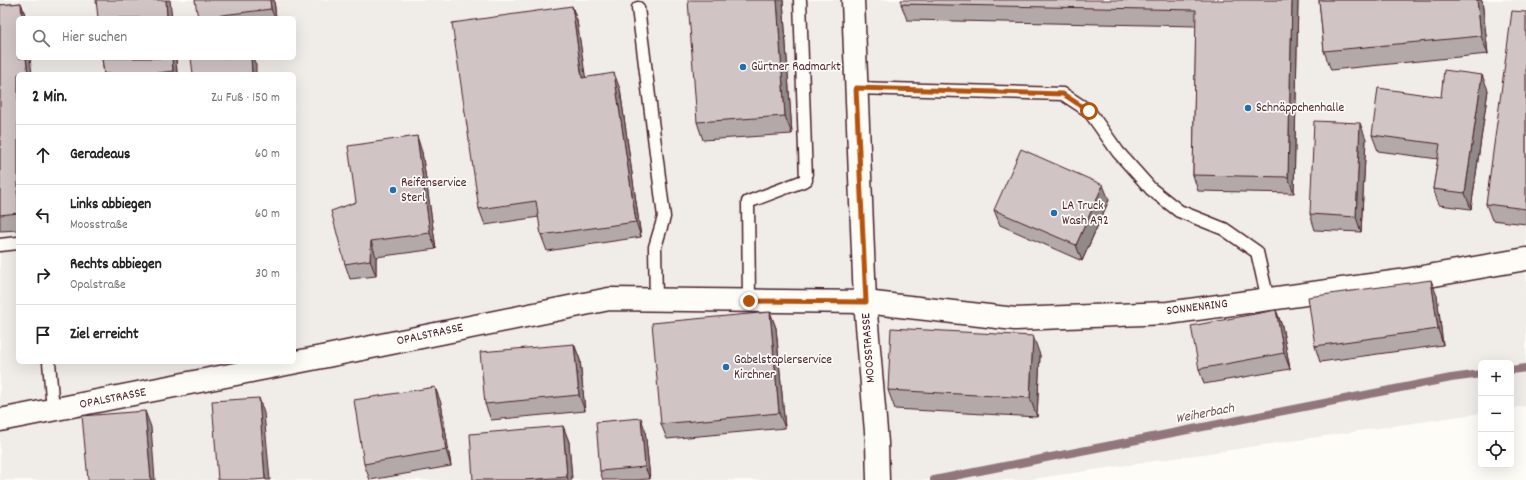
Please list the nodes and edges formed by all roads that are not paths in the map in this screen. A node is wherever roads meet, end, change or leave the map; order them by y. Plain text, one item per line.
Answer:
1 (800, 0) edge
2 (853, 0) edge
3 (638, 8) dead end
4 (856, 88) junction
5 (16, 243) edge
6 (0, 245) edge
7 (1526, 259) edge
8 (656, 300) junction
9 (1268, 300) junction
10 (749, 301) junction
11 (866, 302) junction
12 (296, 361) edge
13 (49, 364) edge
14 (283, 364) edge
15 (53, 410) junction
16 (0, 420) edge
17 (878, 480) edge

1 - 10 lane
2 - 4 street, MOOSSTRASSE
3 - 8 lane
4 - 9 lane
4 - 11 street, MOOSSTRASSE
5 - 6 lane
7 - 9 street, SONNENRING
8 - 10 street, OPALSTRASSE
8 - 12 street, OPALSTRASSE
9 - 11 street, SONNENRING
10 - 11 street, OPALSTRASSE
11 - 17 street, MOOSSTRASSE
13 - 15 lane
14 - 15 street, OPALSTRASSE
15 - 16 street, OPALSTRASSE

